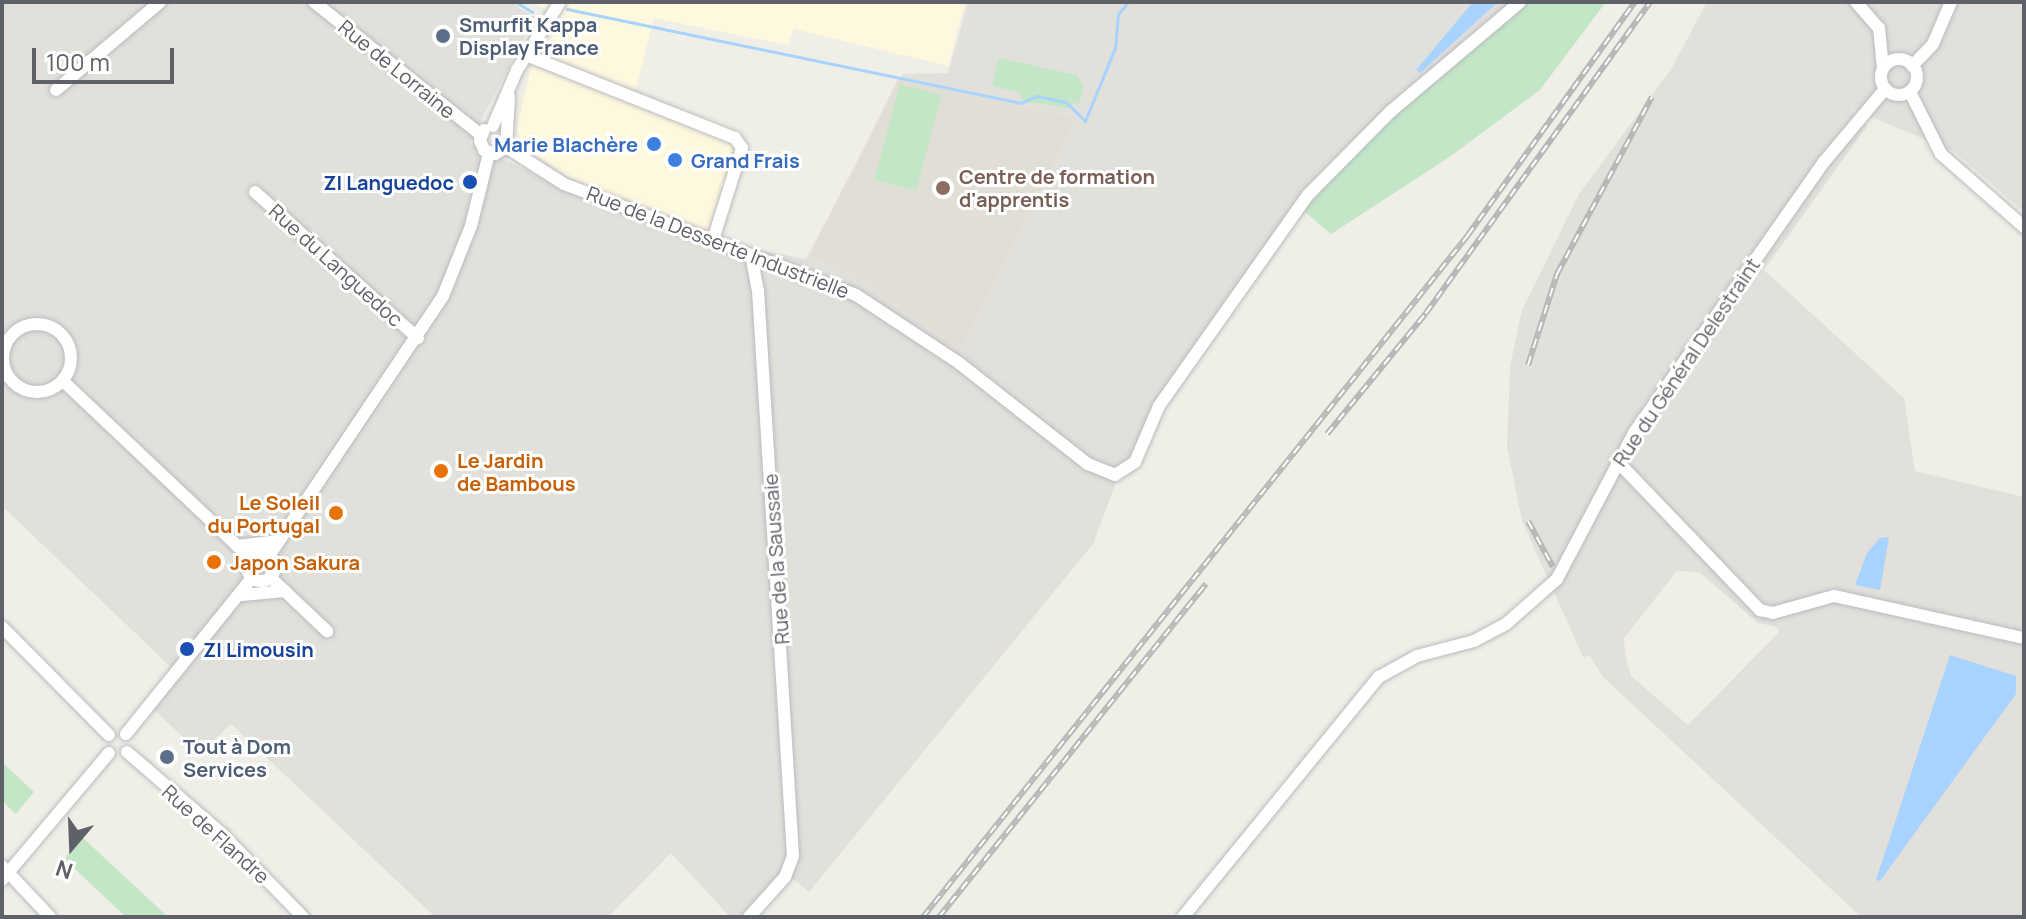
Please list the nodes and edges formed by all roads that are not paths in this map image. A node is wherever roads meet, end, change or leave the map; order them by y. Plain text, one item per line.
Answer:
1 (160, 2) edge
2 (314, 2) edge
3 (560, 2) edge
4 (1520, 2) edge
5 (1856, 2) edge
6 (1951, 2) edge
7 (526, 55) junction
8 (1912, 66) junction
9 (1883, 68) junction
10 (510, 86) junction
11 (1885, 89) junction
12 (56, 90) dead end
13 (1910, 92) junction
14 (493, 126) junction
15 (507, 133) junction
16 (481, 135) junction
17 (506, 147) junction
18 (489, 153) junction
19 (255, 192) dead end
20 (2024, 227) edge
21 (713, 240) junction
22 (751, 255) junction
23 (418, 338) junction
24 (63, 381) junction
25 (1617, 461) junction
26 (279, 541) junction
27 (237, 546) junction
28 (269, 556) junction
29 (250, 558) junction
30 (270, 577) junction
31 (252, 578) junction
32 (285, 591) junction
33 (242, 595) junction
34 (2, 627) edge
35 (327, 631) dead end
36 (2024, 638) edge
37 (126, 734) junction
38 (109, 735) junction
39 (127, 752) junction
40 (109, 753) junction
41 (4, 873) edge
42 (50, 917) edge
43 (303, 917) edge
44 (749, 917) edge
45 (1183, 917) edge

1 - 12 street
2 - 16 street, Rue de Lorraine
3 - 7 street
4 - 22 street, Rue de la Desserte Industrielle
5 - 9 street
6 - 8 street
7 - 10 street
7 - 21 street
8 - 9 street
8 - 13 street
9 - 11 street
10 - 14 street
10 - 15 street
11 - 13 street
11 - 25 street, Rue du Général Delestraint
13 - 20 street
14 - 15 street
14 - 16 street
15 - 17 street
16 - 18 street
17 - 18 street
17 - 21 street, Rue de la Desserte Industrielle
18 - 23 street
19 - 23 street, Rue du Languedoc
21 - 22 street, Rue de la Desserte Industrielle
22 - 44 street, Rue de la Saussaie
23 - 26 street
24 - 24 street
24 - 27 street
25 - 36 street
25 - 45 street, Rue du Général Delestraint
26 - 27 street
26 - 28 street
27 - 29 street
28 - 29 street
28 - 30 street
29 - 31 street
30 - 31 street
30 - 32 street
31 - 33 street
32 - 33 street
32 - 35 street
33 - 37 street
34 - 38 street
37 - 38 street
37 - 39 street
38 - 40 street
39 - 40 street
39 - 43 street, Rue de Flandre
40 - 41 street
41 - 42 street

